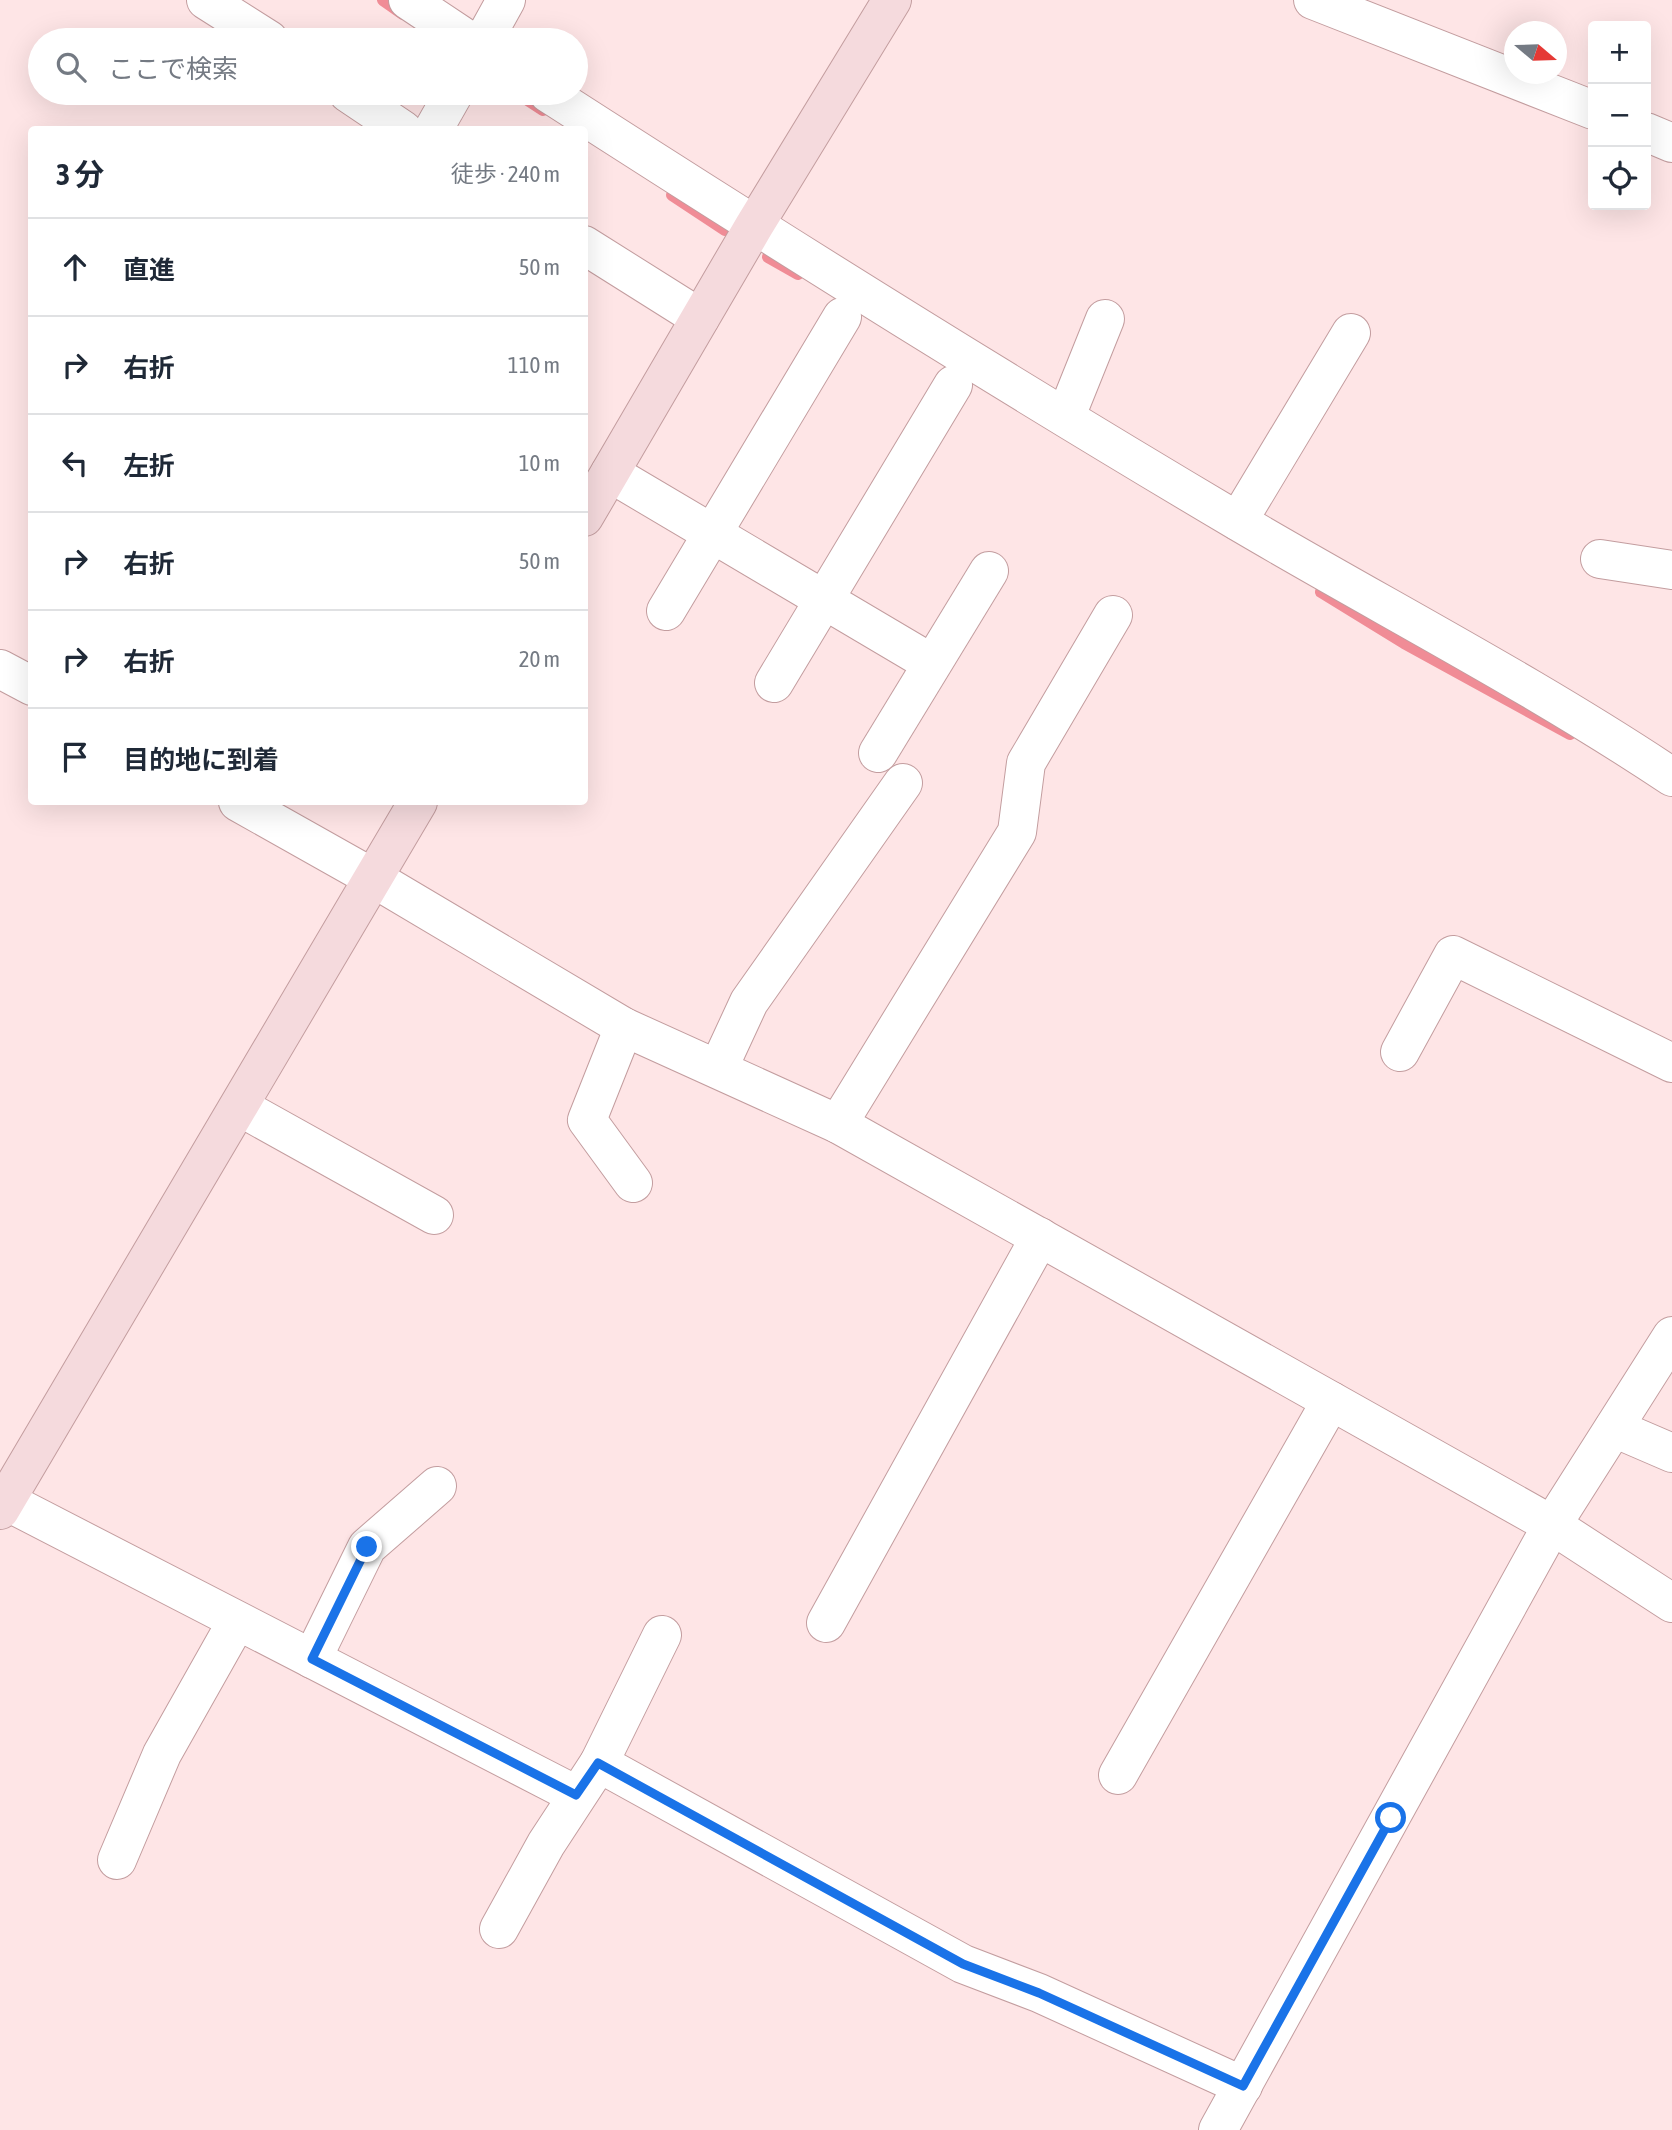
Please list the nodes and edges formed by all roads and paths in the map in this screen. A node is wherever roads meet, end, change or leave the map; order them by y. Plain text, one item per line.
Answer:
1 (206, 0) edge
2 (408, 0) edge
3 (506, 0) edge
4 (892, 0) edge
5 (1313, 0) edge
6 (250, 28) edge
7 (450, 28) edge
8 (491, 28) edge
9 (366, 105) edge
10 (447, 105) edge
11 (567, 105) edge
12 (1588, 108) edge
13 (397, 126) edge
14 (435, 126) edge
15 (1651, 134) edge
16 (1672, 143) edge
17 (754, 226) junction
18 (588, 248) edge
19 (842, 317) dead end
20 (700, 318) junction
21 (1105, 319) dead end
22 (1351, 333) dead end
23 (953, 385) dead end
24 (1066, 416) junction
25 (610, 472) junction
26 (588, 510) edge
27 (1238, 521) junction
28 (713, 534) junction
29 (1600, 559) dead end
30 (989, 570) dead end
31 (1672, 570) edge
32 (824, 600) junction
33 (667, 611) dead end
34 (1113, 615) dead end
35 (931, 663) junction
36 (0, 669) edge
37 (774, 683) dead end
38 (28, 684) edge
39 (878, 753) dead end
40 (1672, 777) edge
41 (903, 783) dead end
42 (243, 805) edge
43 (416, 805) edge
44 (373, 878) junction
45 (624, 1027) junction
46 (1400, 1052) dead end
47 (1672, 1063) edge
48 (719, 1069) junction
49 (240, 1107) junction
50 (838, 1124) junction
51 (633, 1183) dead end
52 (434, 1215) dead end
53 (1040, 1237) junction
54 (1672, 1336) edge
55 (1331, 1401) junction
56 (1614, 1427) junction
57 (1672, 1453) edge
58 (437, 1486) dead end
59 (2, 1503) edge
60 (1552, 1525) junction
61 (1672, 1603) edge
62 (237, 1621) junction
63 (826, 1623) dead end
64 (662, 1635) dead end
65 (312, 1659) junction
66 (598, 1763) junction
67 (1118, 1775) dead end
68 (576, 1795) junction
69 (117, 1860) dead end
70 (499, 1929) dead end
71 (1243, 2086) junction
72 (1218, 2130) edge

1 - 6 street
2 - 7 street
3 - 8 street
4 - 17 street
5 - 12 street
9 - 13 street
10 - 14 street
11 - 17 street
15 - 16 street
17 - 20 street
17 - 24 street
18 - 20 street
19 - 28 street
20 - 25 street
21 - 24 street
22 - 27 street
23 - 32 street
24 - 27 street
25 - 26 street
25 - 28 street
27 - 40 street
28 - 32 street
28 - 33 street
29 - 31 street
30 - 35 street
32 - 35 street
32 - 37 street
34 - 50 street
35 - 39 street
36 - 38 street
41 - 48 street
42 - 44 street
43 - 44 street
44 - 45 street
44 - 49 street
45 - 48 street
45 - 51 street
46 - 47 street
48 - 50 street
49 - 52 street
49 - 59 street
50 - 53 street
53 - 55 street
53 - 63 street
54 - 56 street
55 - 60 street
55 - 67 street
56 - 57 street
56 - 60 street
58 - 65 street
59 - 62 street
60 - 61 street
60 - 71 street
62 - 65 street
62 - 69 street
64 - 66 street
65 - 68 street
66 - 68 street
66 - 71 street
68 - 70 street
71 - 72 street

